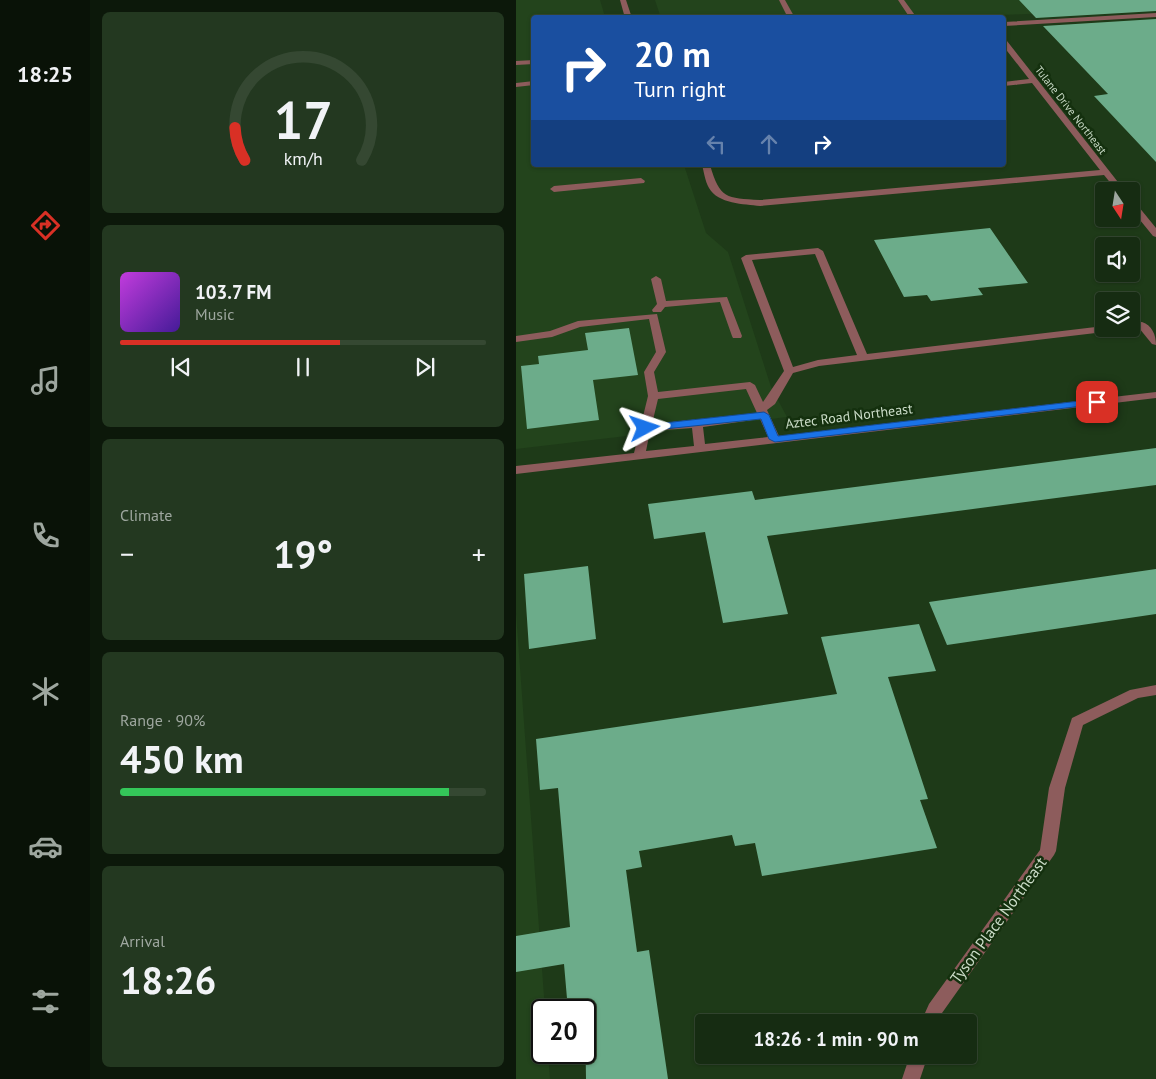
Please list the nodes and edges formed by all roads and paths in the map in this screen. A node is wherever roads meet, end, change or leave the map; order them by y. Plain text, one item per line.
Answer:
1 (623, 0) edge
2 (782, 0) edge
3 (901, 0) edge
4 (628, 15) edge
5 (790, 15) edge
6 (912, 15) edge
7 (1156, 15) edge
8 (1006, 24) edge
9 (1006, 46) edge
10 (531, 62) edge
11 (516, 63) edge
12 (1034, 82) junction
13 (531, 83) edge
14 (1006, 84) edge
15 (516, 85) edge
16 (707, 167) edge
17 (1106, 172) junction
18 (642, 181) dead end
19 (1114, 182) edge
20 (554, 189) dead end
21 (1140, 214) edge
22 (1156, 234) edge
23 (656, 279) dead end
24 (662, 304) junction
25 (653, 316) junction
26 (1140, 328) edge
27 (1095, 330) edge
28 (737, 336) dead end
29 (516, 339) edge
30 (1156, 342) edge
31 (863, 356) junction
32 (789, 371) junction
33 (1156, 395) edge
34 (653, 396) junction
35 (763, 412) junction
36 (696, 424) junction
37 (645, 428) junction
38 (775, 439) junction
39 (700, 448) junction
40 (639, 455) junction
41 (516, 470) edge
42 (1156, 690) edge
43 (933, 1014) edge
44 (916, 1064) edge
45 (911, 1079) edge

1 - 4 street
2 - 5 street
3 - 6 street
7 - 8 street
9 - 12 street, Tulane Drive Northeast
10 - 11 street
12 - 14 street
12 - 17 street, Tulane Drive Northeast
13 - 15 street
16 - 17 street
17 - 19 street, Tulane Drive Northeast
18 - 20 street
21 - 22 street
23 - 24 street
24 - 25 street
24 - 28 street
25 - 29 street
25 - 34 street
26 - 30 street
27 - 31 street
31 - 32 street
31 - 32 street
32 - 35 street
33 - 38 street, Aztec Road Northeast
34 - 35 street
34 - 37 street
35 - 36 street
35 - 38 street
36 - 37 street
36 - 39 street
37 - 40 street
38 - 39 street, Aztec Road Northeast
39 - 40 street, Aztec Road Northeast
40 - 41 street, Aztec Road Northeast
42 - 43 street, Tyson Place Northeast
44 - 45 street

